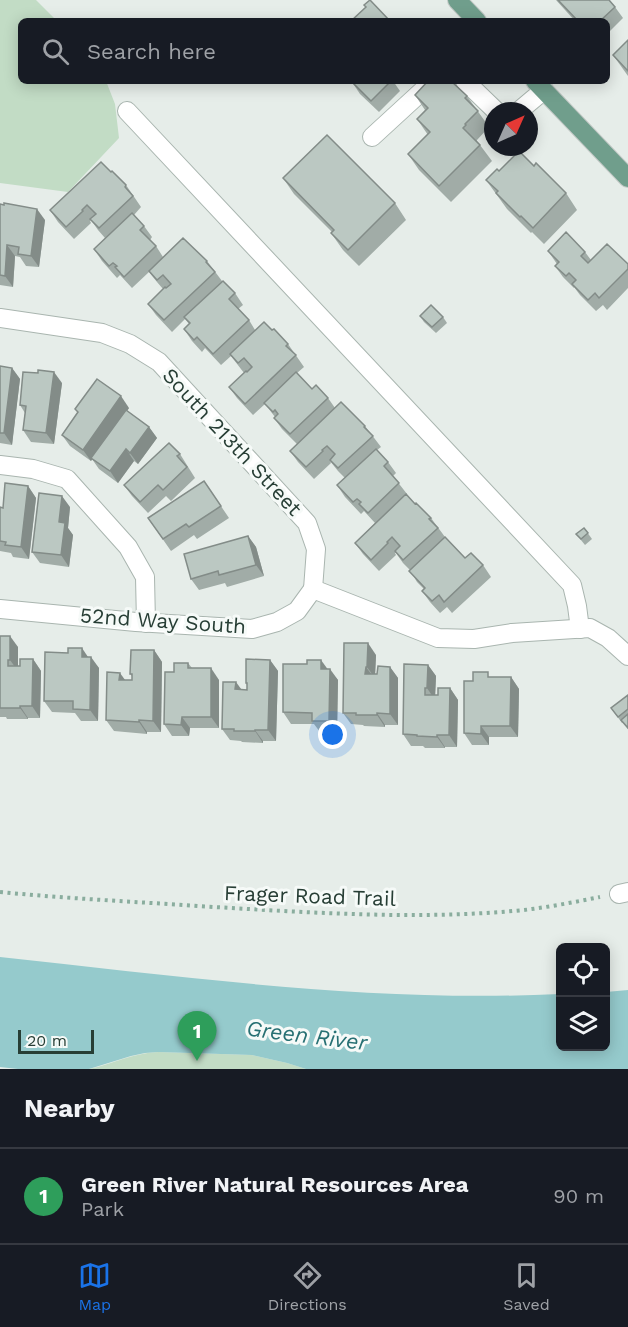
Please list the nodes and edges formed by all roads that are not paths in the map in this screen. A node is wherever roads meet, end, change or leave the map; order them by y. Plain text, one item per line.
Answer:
1 (457, 0) edge
2 (474, 18) edge
3 (429, 84) edge
4 (468, 84) edge
5 (539, 86) edge
6 (487, 102) edge
7 (526, 102) edge
8 (127, 111) dead end
9 (372, 137) dead end
10 (628, 178) edge
11 (0, 318) edge
12 (0, 465) edge
13 (313, 589) junction
14 (0, 609) edge
15 (146, 623) junction
16 (580, 630) junction
17 (628, 656) edge

1 - 2 main road
3 - 9 street
4 - 6 street
5 - 7 street
5 - 10 main road
8 - 16 street
11 - 13 street, South 213th Street
12 - 15 street
13 - 15 street, 52nd Way South
13 - 16 street
14 - 15 street, 52nd Way South
16 - 17 street

